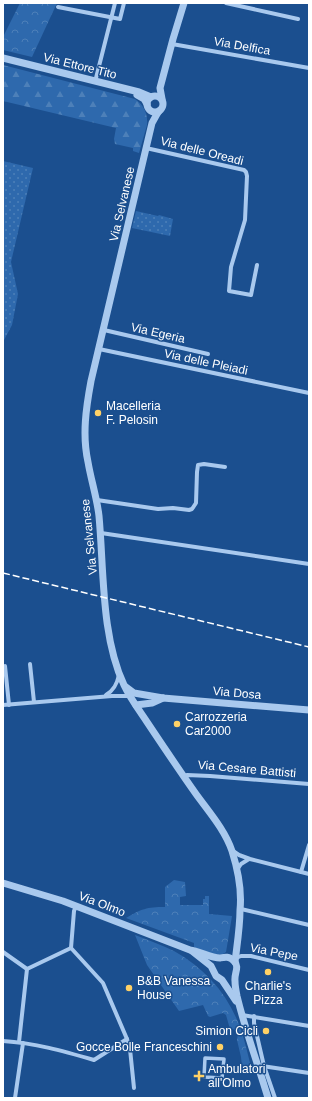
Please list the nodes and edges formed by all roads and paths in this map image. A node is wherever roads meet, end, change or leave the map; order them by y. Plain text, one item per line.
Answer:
1 (115, 3) edge
2 (124, 3) edge
3 (184, 3) edge
4 (226, 3) edge
5 (58, 7) dead end
6 (112, 18) junction
7 (298, 19) dead end
8 (171, 44) junction
9 (3, 58) edge
10 (3, 61) edge
11 (309, 68) edge
12 (95, 82) junction
13 (156, 97) junction
14 (148, 107) junction
15 (159, 111) junction
16 (152, 123) junction
17 (146, 148) junction
18 (257, 265) dead end
19 (104, 330) junction
20 (99, 349) junction
21 (208, 354) dead end
22 (309, 393) edge
23 (225, 467) dead end
24 (97, 500) junction
25 (101, 533) junction
26 (309, 564) edge
27 (30, 664) dead end
28 (5, 666) dead end
29 (119, 673) junction
30 (124, 686) junction
31 (149, 695) junction
32 (104, 696) junction
33 (130, 696) junction
34 (163, 698) junction
35 (34, 702) junction
36 (152, 703) junction
37 (3, 705) edge
38 (9, 705) junction
39 (136, 705) junction
40 (309, 710) edge
41 (144, 719) junction
42 (184, 777) junction
43 (309, 784) edge
44 (309, 845) edge
45 (233, 855) junction
46 (250, 859) junction
47 (237, 870) junction
48 (301, 872) junction
49 (309, 874) edge
50 (3, 883) edge
51 (76, 905) junction
52 (240, 909) junction
53 (239, 921) junction
54 (309, 925) edge
55 (71, 948) junction
56 (190, 950) junction
57 (3, 952) edge
58 (222, 957) junction
59 (235, 960) junction
60 (27, 969) junction
61 (213, 969) junction
62 (309, 970) edge
63 (235, 975) junction
64 (222, 980) junction
65 (241, 1011) junction
66 (254, 1016) junction
67 (309, 1026) edge
68 (127, 1039) junction
69 (3, 1041) edge
70 (21, 1042) junction
71 (262, 1066) junction
72 (309, 1073) edge
73 (204, 1077) joint
74 (134, 1088) dead end
75 (16, 1098) edge
76 (268, 1098) edge
77 (275, 1098) edge

1 - 6 street
2 - 6 street
3 - 8 street
4 - 7 street
5 - 6 street
6 - 12 street
8 - 11 street, Via Delfica
8 - 13 street
9 - 12 street, Via Ettore Tito
10 - 12 street, Via Ettore Tito
12 - 13 street, Via Ettore Tito
12 - 14 street, Via Ettore Tito
13 - 14 street
13 - 15 street
14 - 15 street
14 - 16 street, Via Selvanese
15 - 16 street, Via Selvanese
16 - 17 street, Via Selvanese
17 - 18 street, Via delle Oreadi
17 - 19 street, Via Selvanese
19 - 20 street, Via Selvanese
19 - 21 street, Via Egeria
20 - 22 street, Via delle Pleiadi
20 - 24 street, Via Selvanese
23 - 24 street
24 - 25 street, Via Selvanese
25 - 26 street
25 - 29 street, Via Selvanese
27 - 35 street
28 - 38 street
29 - 30 street, Via Selvanese
29 - 32 street
30 - 31 street, Via Dosa
30 - 33 street, Via Selvanese
31 - 34 street, Via Dosa
31 - 39 street
32 - 33 street
32 - 35 street
33 - 39 street, Via Selvanese
34 - 36 street
34 - 40 street, Via Dosa
35 - 38 street
36 - 39 street
36 - 41 street
37 - 38 street
39 - 41 street, Via Selvanese
41 - 42 street, Via Selvanese
42 - 43 street, Via Cesare Battisti
42 - 45 street, Via Selvanese
44 - 48 street
45 - 46 street
45 - 46 street
45 - 47 street, Via Selvanese
46 - 47 street
46 - 48 street
47 - 52 street, Via Selvanese
48 - 49 street
50 - 51 street, Via Olmo
51 - 55 street
51 - 56 street, Via Olmo
52 - 53 street, Via Selvanese
52 - 54 street
53 - 58 street, Via Selvanese
53 - 59 street, Via Selvanese
55 - 60 street
55 - 68 street
56 - 58 street, Via Olmo
56 - 61 street, Via Olmo
57 - 60 street
58 - 59 street, Via Olmo
58 - 61 street
59 - 62 street, Via Pepe
59 - 63 street, Via Olmo
60 - 70 street
61 - 64 street, Via Olmo
63 - 64 street
63 - 65 street, Via Olmo
64 - 65 street, Via Olmo
65 - 66 street
65 - 71 street, Via Olmo
66 - 67 street
66 - 71 street, Via Olmo
68 - 70 street
68 - 74 street
69 - 70 street
70 - 75 street
71 - 72 street
71 - 76 street, Via Olmo
71 - 77 street, Via Olmo
73 - 73 street

